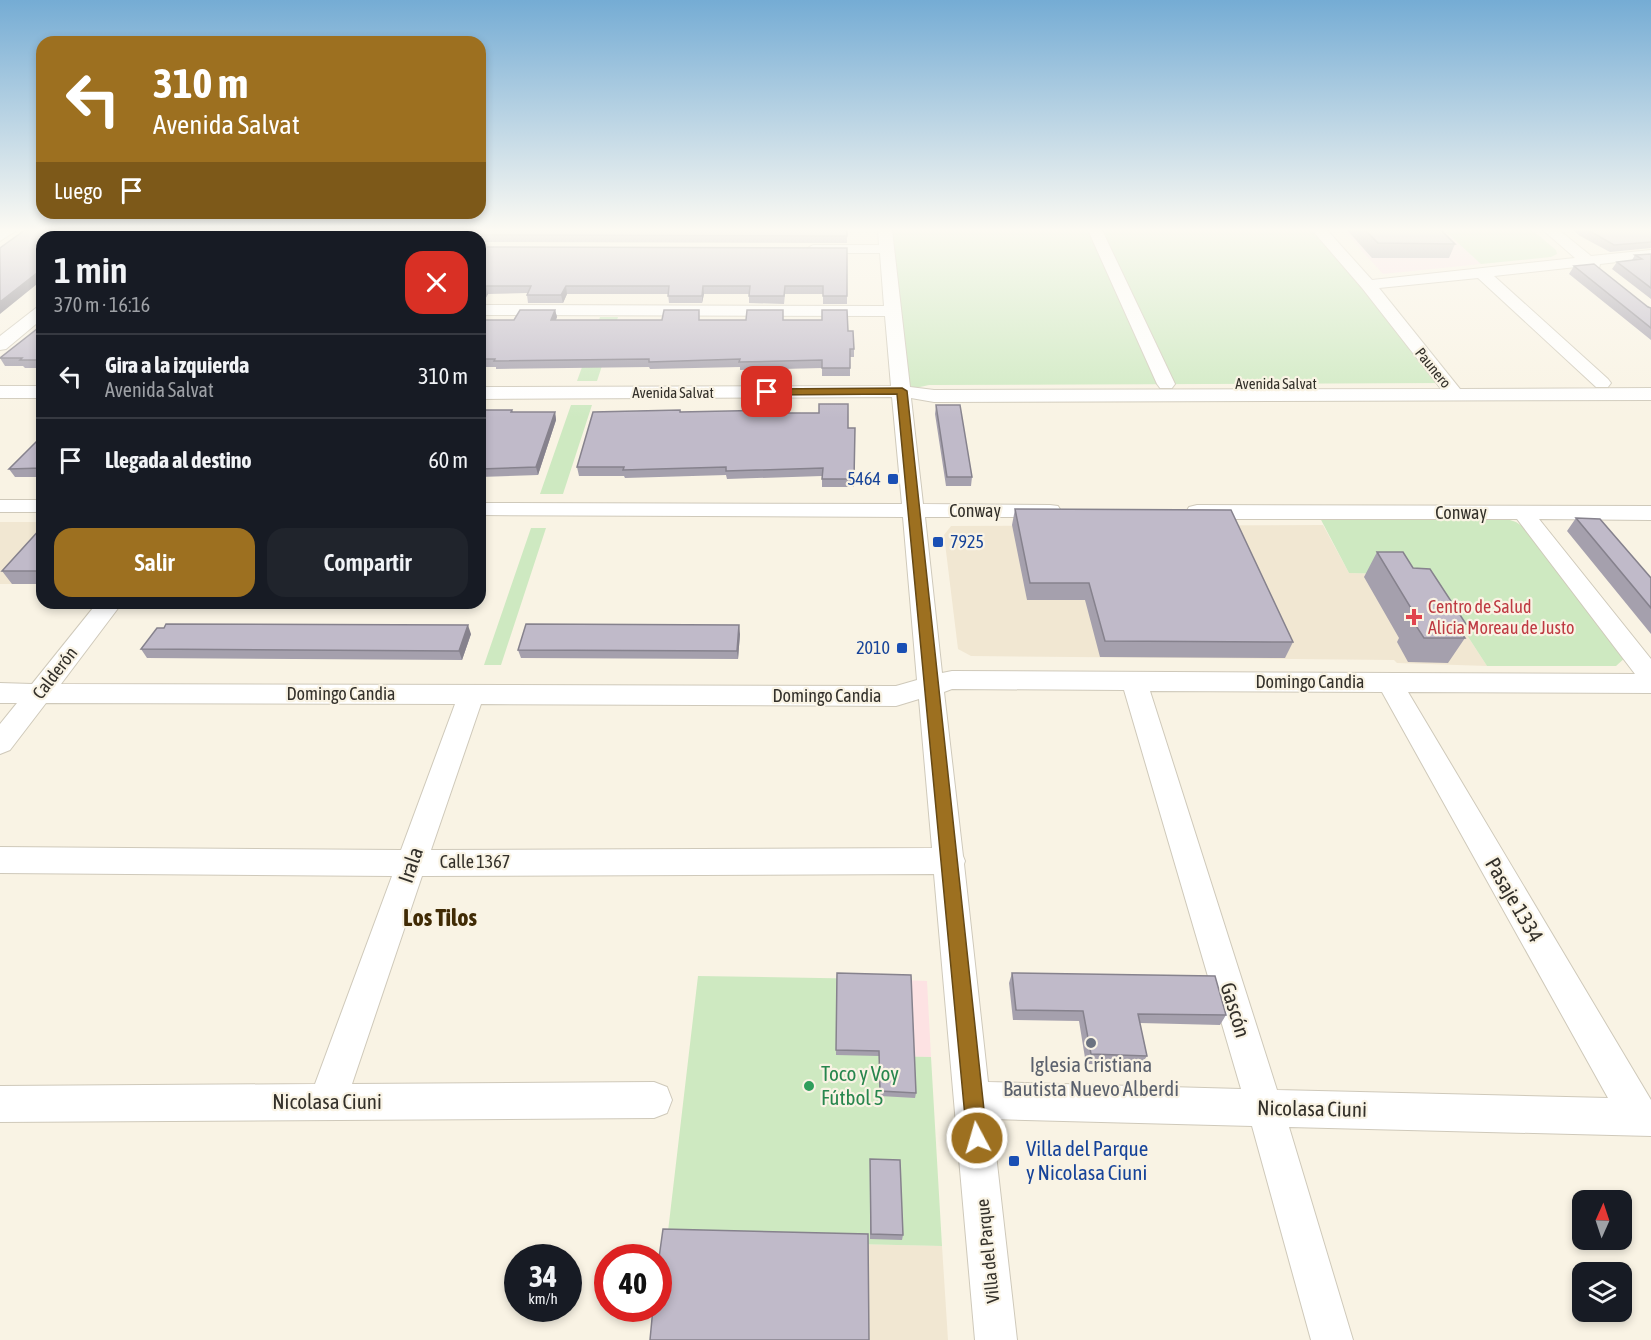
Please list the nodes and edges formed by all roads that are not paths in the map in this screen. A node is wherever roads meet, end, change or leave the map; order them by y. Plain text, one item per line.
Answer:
1 (892, 293) edge
2 (1124, 293) edge
3 (1374, 293) edge
4 (1503, 293) edge
5 (486, 310) edge
6 (894, 311) junction
7 (36, 316) edge
8 (0, 345) edge
9 (1651, 382) edge
10 (1602, 383) junction
11 (1166, 384) junction
12 (1450, 389) junction
13 (902, 391) junction
14 (0, 392) edge
15 (36, 392) edge
16 (486, 393) edge
17 (1651, 394) edge
18 (0, 506) edge
19 (36, 506) edge
20 (486, 509) edge
21 (914, 511) junction
22 (1066, 511) edge
23 (1172, 512) edge
24 (1523, 513) junction
25 (1651, 513) edge
26 (105, 609) edge
27 (1651, 678) edge
28 (1134, 681) junction
29 (1389, 682) junction
30 (1651, 684) edge
31 (931, 686) junction
32 (0, 693) edge
33 (39, 693) junction
34 (471, 694) junction
35 (0, 743) edge
36 (0, 860) edge
37 (950, 861) junction
38 (412, 863) junction
39 (654, 1100) dead end
40 (973, 1100) junction
41 (327, 1102) junction
42 (0, 1104) edge
43 (1265, 1108) junction
44 (1645, 1118) edge
45 (996, 1340) edge
46 (1332, 1340) edge

1 - 6 street, Villa del Parque
2 - 11 street
3 - 12 street, Paunero
4 - 10 street
5 - 6 street
6 - 13 street, Villa del Parque
7 - 8 street
9 - 10 street, Avenida Salvat
10 - 12 street, Avenida Salvat
11 - 12 street, Avenida Salvat
11 - 13 street, Avenida Salvat
12 - 13 street, Avenida Salvat
12 - 17 street, Avenida Salvat
13 - 16 street, Avenida Salvat
13 - 21 street, Villa del Parque
14 - 15 street
18 - 19 street
20 - 21 street, Conway
21 - 22 street, Conway
21 - 31 street, Villa del Parque
23 - 24 street, Conway
24 - 25 street, Conway
24 - 27 street
26 - 33 street, Calderón
28 - 29 street, Domingo Candia
28 - 31 street, Domingo Candia
28 - 43 street, Gascón
29 - 30 street, Domingo Candia
29 - 44 street, Pasaje 1334
31 - 34 street, Domingo Candia
31 - 37 street, Villa del Parque
32 - 33 street, Domingo Candia
33 - 34 street, Domingo Candia
33 - 35 street, Calderón
34 - 38 street, Irala
36 - 38 street, Calle 1367
37 - 38 street, Calle 1367
37 - 40 street, Villa del Parque
38 - 41 street, Irala
39 - 41 street, Nicolasa Ciuni
40 - 43 street, Nicolasa Ciuni
40 - 45 street, Villa del Parque
41 - 42 street, Nicolasa Ciuni
43 - 44 street, Nicolasa Ciuni
43 - 46 street, Gascón

